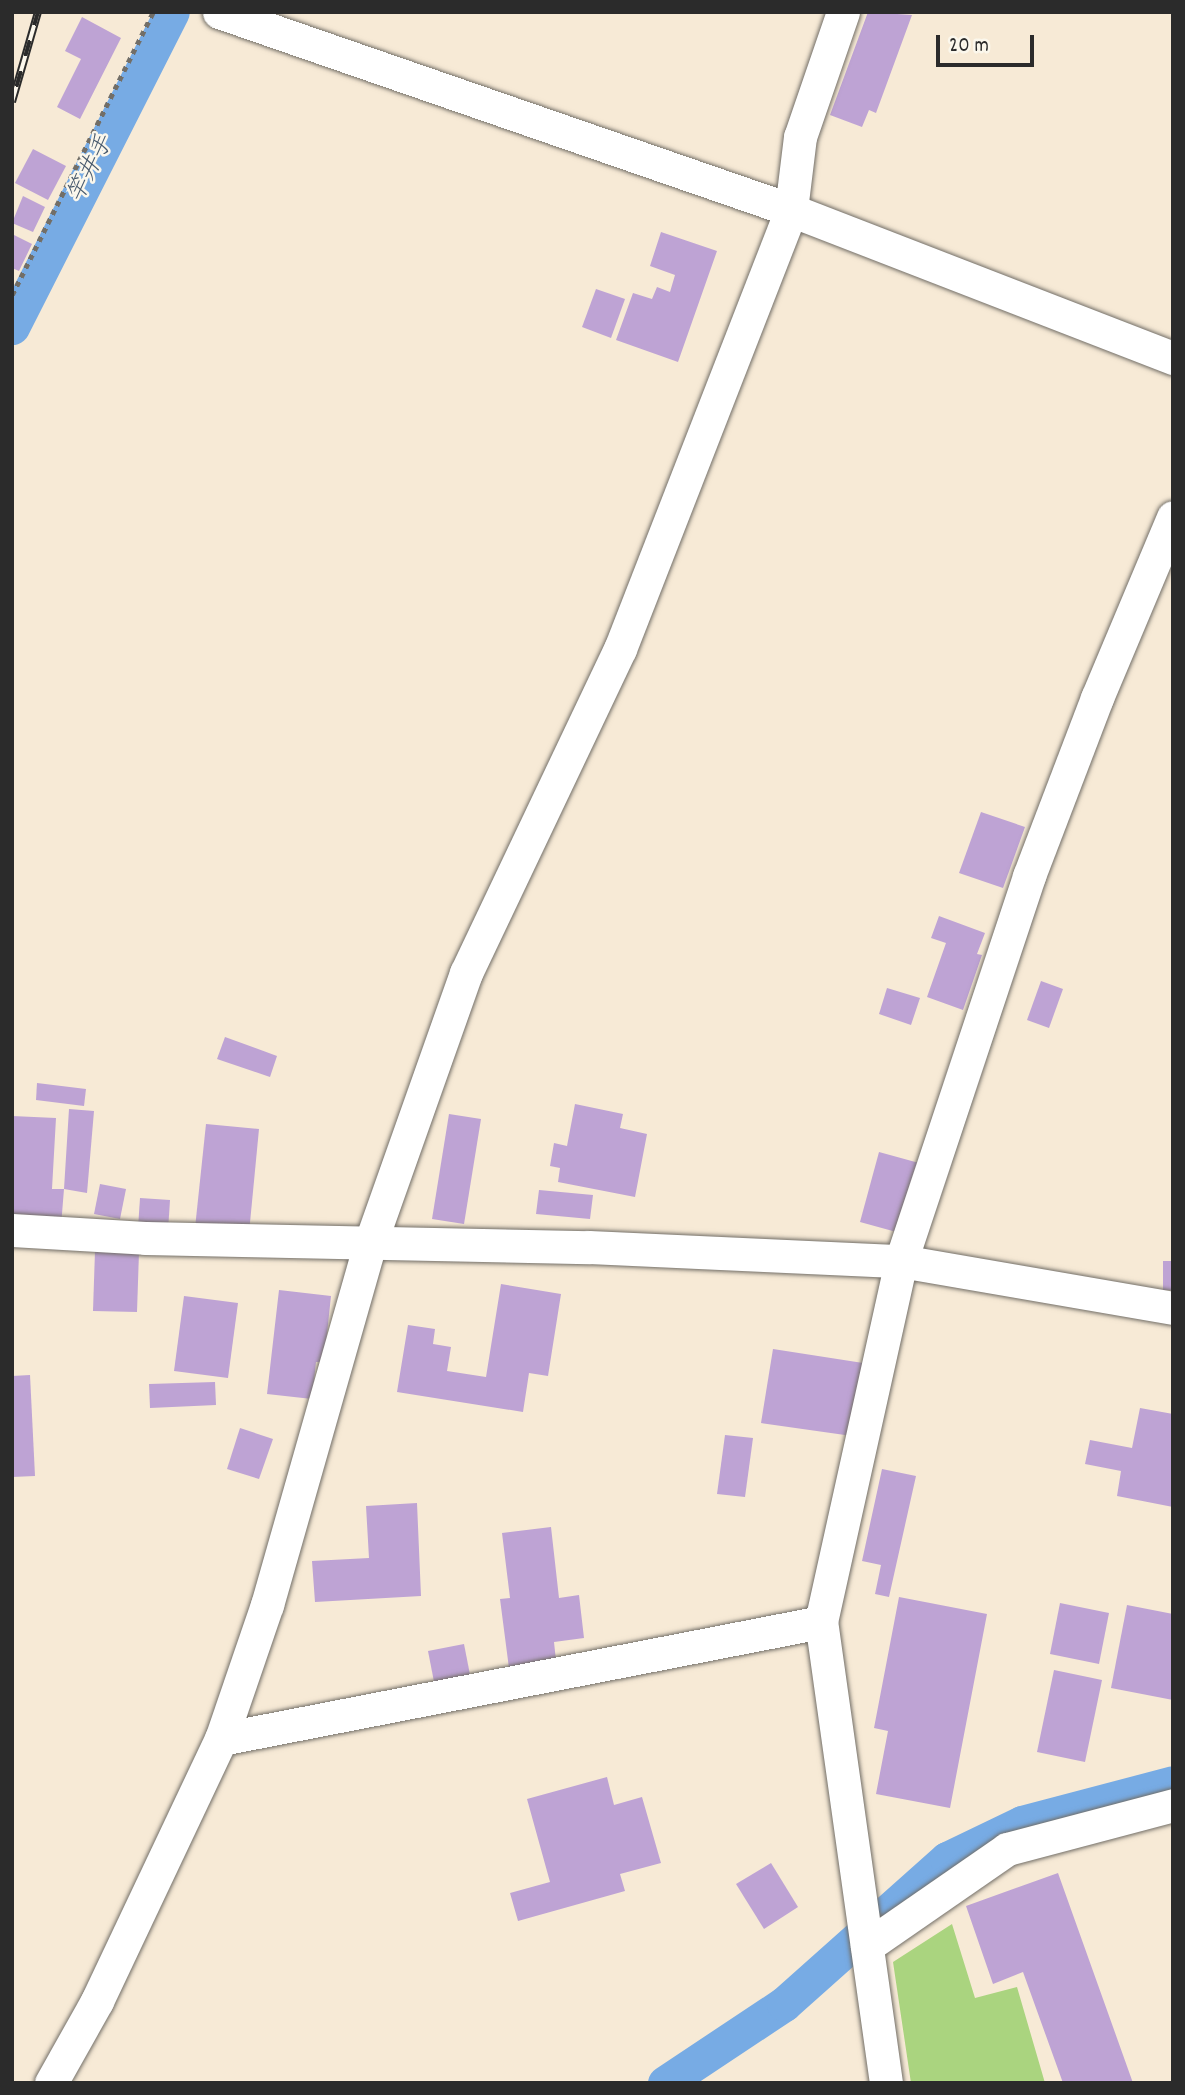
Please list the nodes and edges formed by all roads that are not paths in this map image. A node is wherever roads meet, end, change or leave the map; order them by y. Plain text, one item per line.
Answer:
1 (219, 12) edge
2 (843, 12) edge
3 (791, 210) junction
4 (1173, 358) edge
5 (1173, 517) edge
6 (12, 1230) edge
7 (370, 1244) junction
8 (901, 1261) junction
9 (1173, 1308) edge
10 (821, 1622) junction
11 (221, 1739) junction
12 (1173, 1805) edge
13 (867, 1946) junction
14 (51, 2083) edge
15 (886, 2083) edge

1 - 3 street
2 - 3 street
3 - 4 street
3 - 7 street
5 - 8 street
6 - 7 street
7 - 8 street
7 - 11 street
8 - 9 street
8 - 10 street
10 - 11 street
10 - 13 street
11 - 14 street
12 - 13 street
13 - 15 street

